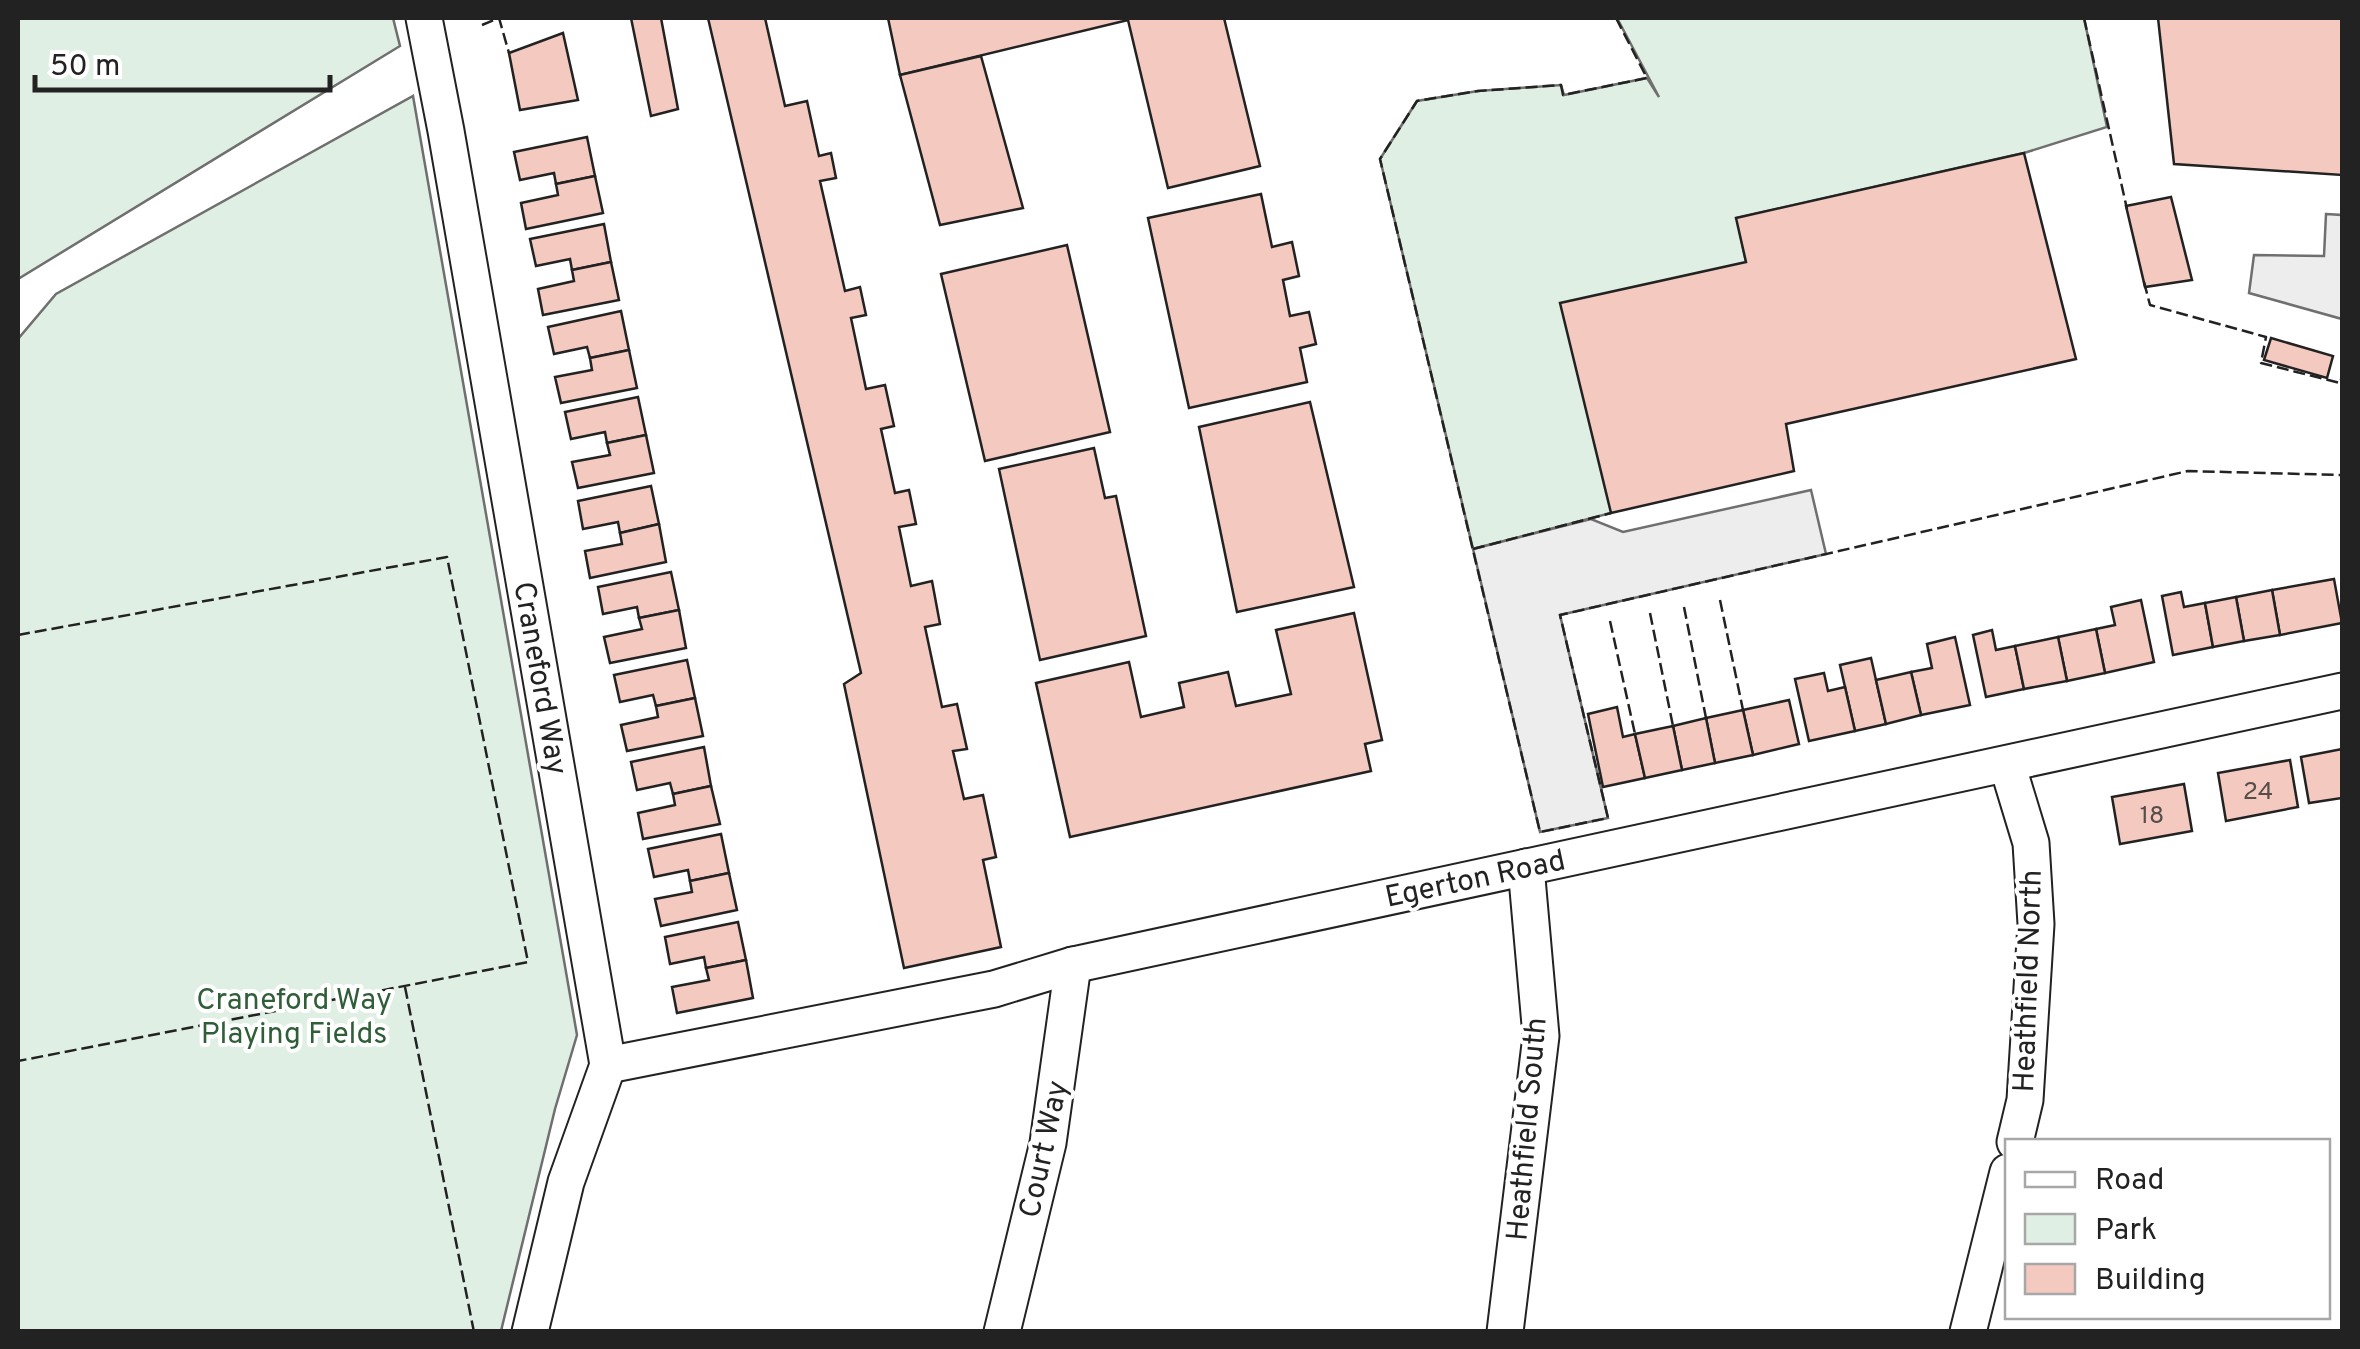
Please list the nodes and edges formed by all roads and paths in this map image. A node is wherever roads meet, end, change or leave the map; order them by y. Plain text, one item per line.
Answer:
1 (424, 18) edge
2 (2342, 691) edge
3 (2007, 764) junction
4 (1526, 867) junction
5 (1073, 965) junction
6 (608, 1065) junction
7 (2016, 1139) edge
8 (2005, 1184) edge
9 (530, 1332) edge
10 (1002, 1332) edge
11 (1505, 1332) edge
12 (1968, 1332) edge

1 - 6 street, Craneford Way
2 - 3 street, Egerton Road
3 - 4 street, Egerton Road
3 - 7 street, Heathfield North
4 - 5 street, Egerton Road
4 - 11 street, Heathfield South
5 - 6 street, Egerton Road
5 - 10 street, Court Way
6 - 9 street, Craneford Way
8 - 12 street

